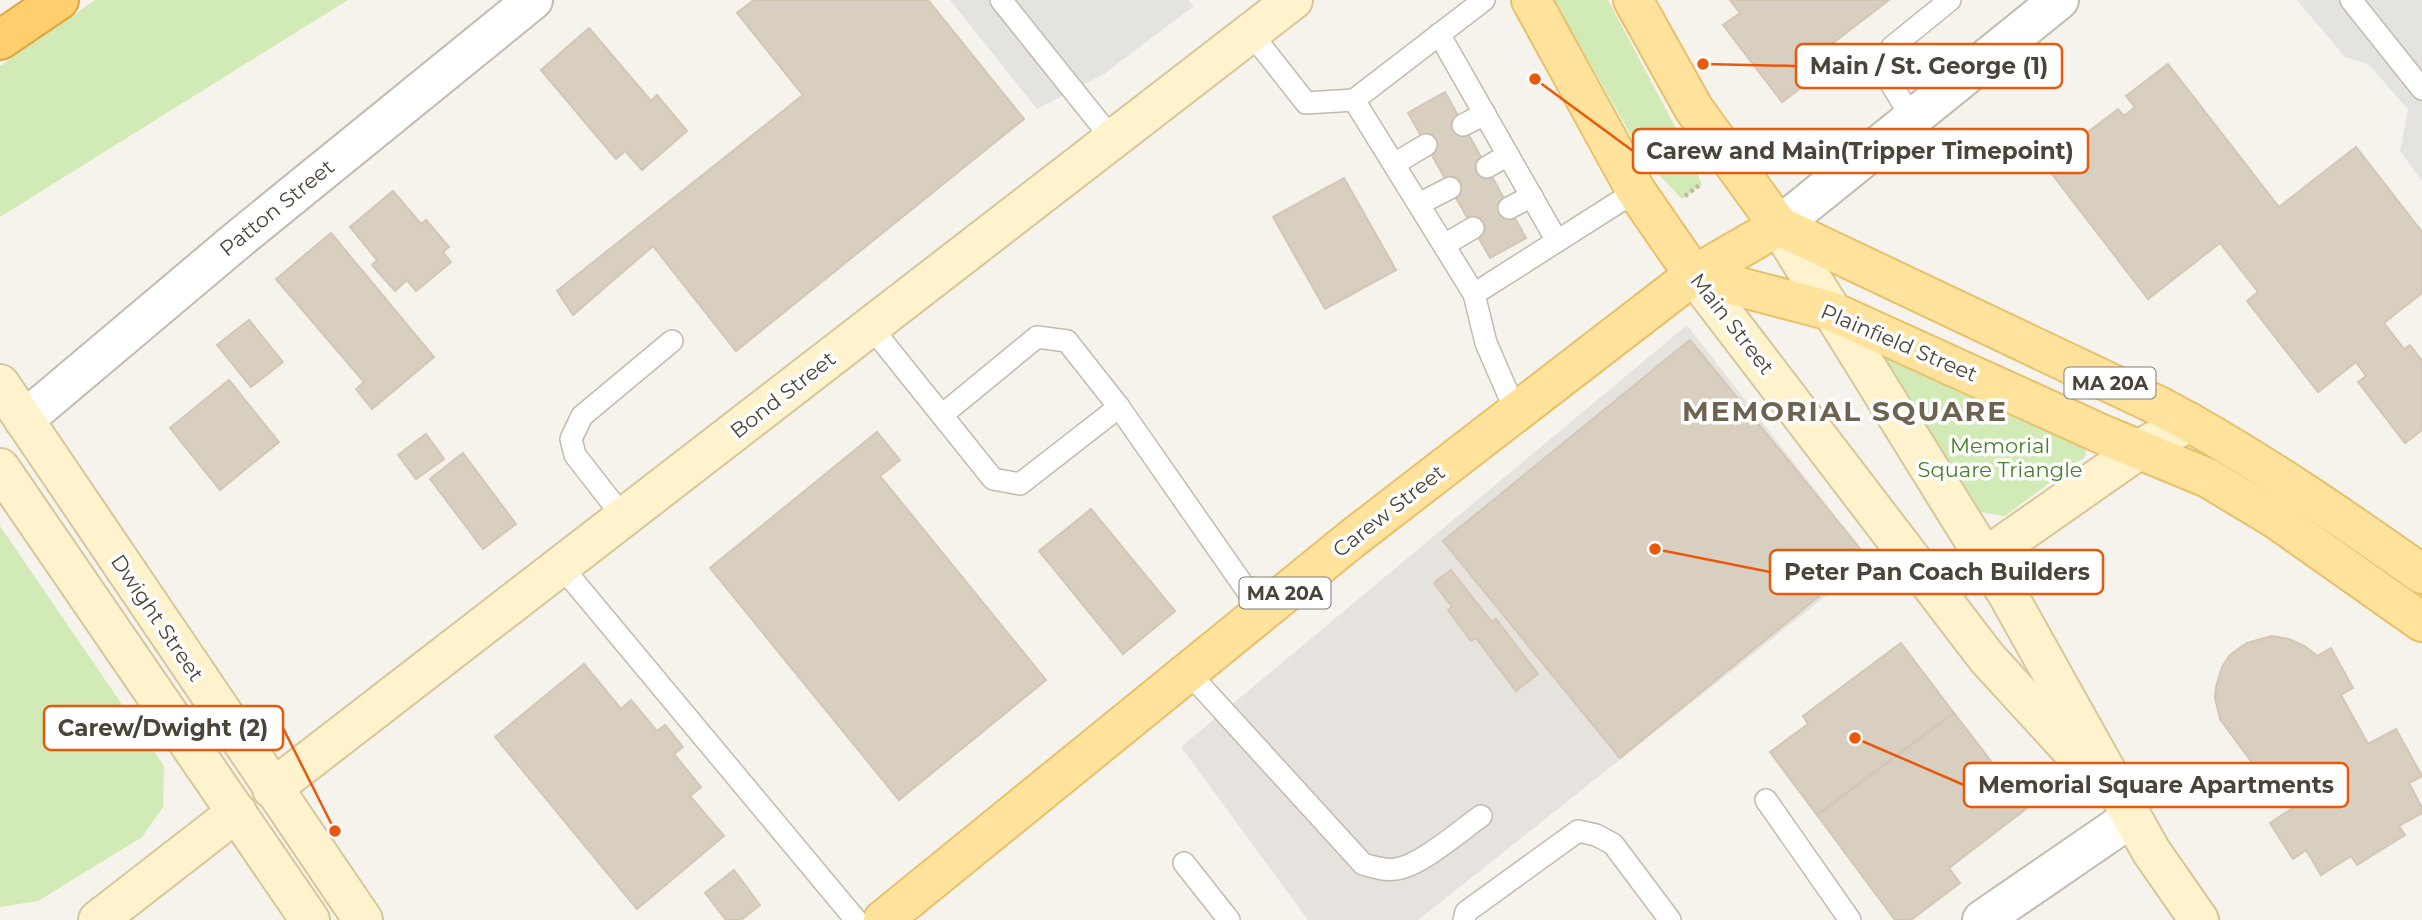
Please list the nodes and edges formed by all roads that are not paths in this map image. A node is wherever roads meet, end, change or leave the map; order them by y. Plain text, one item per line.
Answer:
1 (59, 0) edge
2 (533, 0) edge
3 (1001, 0) edge
4 (1293, 0) edge
5 (1484, 0) edge
6 (1531, 0) edge
7 (1633, 0) edge
8 (1950, 0) edge
9 (2059, 0) edge
10 (2351, 0) edge
11 (1251, 33) junction
12 (1439, 33) junction
13 (0, 40) edge
14 (2422, 89) edge
15 (1354, 100) junction
16 (1485, 114) junction
17 (1912, 118) junction
18 (1463, 125) dead end
19 (1112, 140) junction
20 (1426, 145) dead end
21 (1508, 155) junction
22 (1394, 164) junction
23 (1487, 167) dead end
24 (1450, 188) dead end
25 (1636, 191) junction
26 (1532, 196) junction
27 (1419, 204) junction
28 (1509, 208) dead end
29 (1779, 226) junction
30 (1473, 228) dead end
31 (1557, 241) junction
32 (1444, 245) junction
33 (1694, 275) junction
34 (1474, 294) junction
35 (1831, 311) junction
36 (871, 327) junction
37 (672, 341) dead end
38 (0, 384) edge
39 (1119, 407) junction
40 (1516, 412) junction
41 (942, 415) junction
42 (24, 420) junction
43 (2189, 422) junction
44 (2140, 449) junction
45 (0, 468) edge
46 (624, 518) junction
47 (1984, 557) junction
48 (561, 566) junction
49 (2422, 574) edge
50 (1937, 591) junction
51 (1262, 612) junction
52 (2422, 622) edge
53 (1188, 672) junction
54 (272, 789) junction
55 (1766, 800) dead end
56 (237, 812) junction
57 (1481, 816) dead end
58 (2132, 817) junction
59 (1184, 863) dead end
60 (97, 920) edge
61 (310, 920) edge
62 (363, 920) edge
63 (856, 920) edge
64 (883, 920) edge
65 (1229, 920) edge
66 (1464, 920) edge
67 (1671, 920) edge
68 (1850, 920) edge
69 (1982, 920) edge
70 (2199, 920) edge

1 - 13 highway
2 - 42 street, Patton Street
3 - 19 lane
4 - 11 main road, Bond Street
5 - 12 lane
6 - 25 main road, Main Street
7 - 29 main road, Main Street
8 - 17 lane
9 - 17 street
10 - 14 lane
11 - 15 lane
11 - 19 main road, Bond Street
12 - 15 lane
12 - 16 lane
15 - 22 lane
16 - 18 lane
16 - 21 lane
17 - 29 street
19 - 36 main road, Bond Street
20 - 22 lane
21 - 23 lane
21 - 26 lane
22 - 27 lane
24 - 27 lane
25 - 31 lane
25 - 33 main road, Main Street
26 - 28 lane
26 - 31 lane
27 - 32 lane
29 - 33 main road, Carew Street / MA 20A
29 - 35 main road, Main Street
29 - 43 main road, MA 20A
30 - 32 lane
31 - 34 lane
32 - 34 lane
33 - 35 main road, Plainfield Street / MA 20A
33 - 40 main road, Carew Street / MA 20A
33 - 50 main road, Main Street
34 - 40 lane
35 - 44 main road, Plainfield Street / MA 20A
35 - 47 main road, Main Street
36 - 41 lane
36 - 46 main road, Bond Street
37 - 46 lane
38 - 42 main road, Dwight Street
39 - 41 lane
39 - 41 lane
39 - 51 lane
40 - 51 main road, Carew Street / MA 20A
42 - 54 main road, Dwight Street
43 - 44 main road
43 - 49 main road, MA 20A
44 - 47 main road
44 - 52 main road, Plainfield Street / MA 20A
45 - 56 main road
46 - 48 main road, Bond Street
47 - 50 main road
47 - 58 main road, Main Street
48 - 54 main road, Bond Street
48 - 63 lane
50 - 58 main road, Main Street
51 - 53 main road, Carew Street / MA 20A
53 - 57 lane
53 - 64 main road, Carew Street / MA 20A
54 - 62 main road, Dwight Street
55 - 68 lane
56 - 60 main road
56 - 61 main road
58 - 69 street
58 - 70 main road, Main Street
59 - 65 lane
66 - 67 lane

